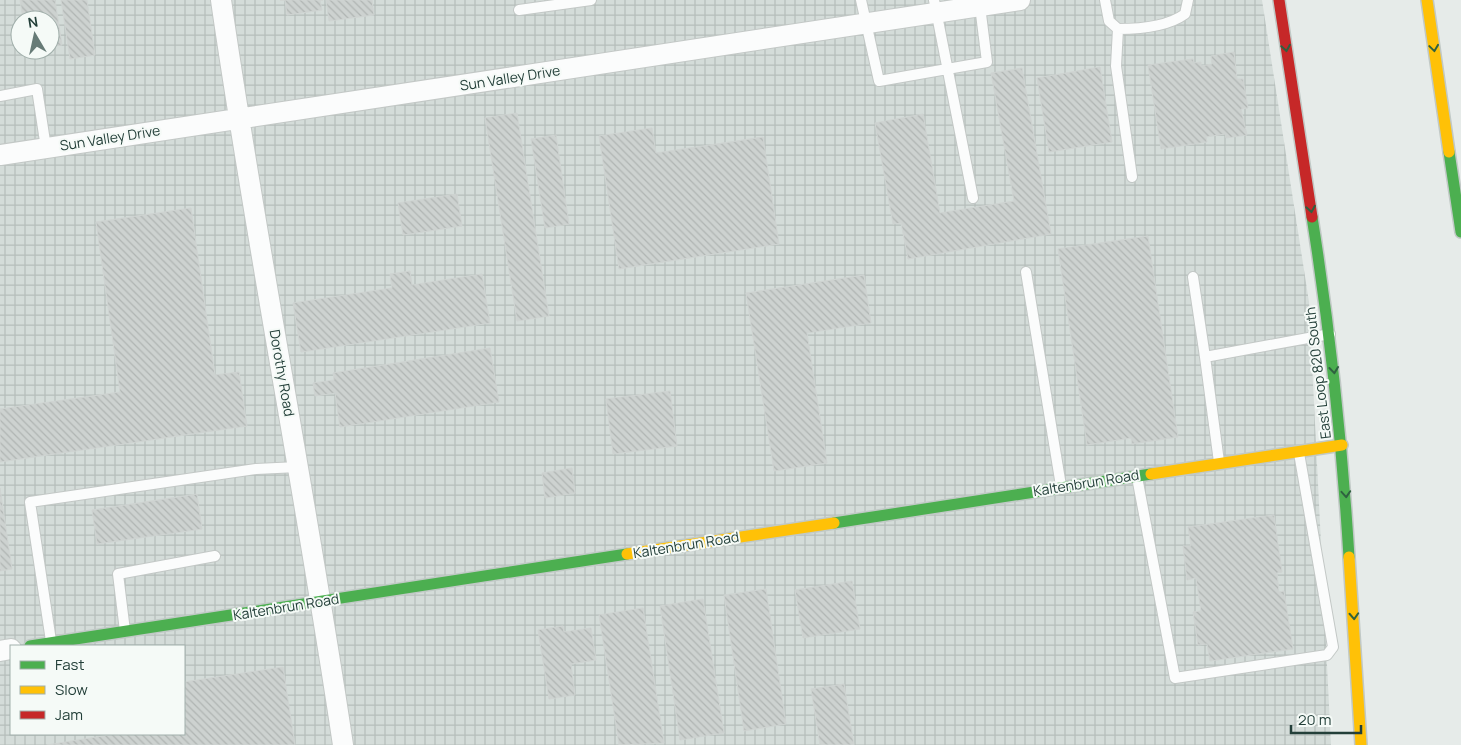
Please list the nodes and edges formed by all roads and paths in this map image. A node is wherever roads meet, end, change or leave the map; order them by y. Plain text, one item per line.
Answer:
1 (221, 0) edge
2 (591, 0) edge
3 (861, 0) edge
4 (1020, 0) edge
5 (1105, 0) edge
6 (1188, 0) edge
7 (1279, 0) edge
8 (1427, 0) edge
9 (935, 6) edge
10 (980, 6) junction
11 (519, 10) dead end
12 (865, 23) junction
13 (1118, 29) junction
14 (948, 70) junction
15 (0, 96) edge
16 (238, 119) junction
17 (46, 148) junction
18 (0, 155) edge
19 (1132, 178) dead end
20 (974, 198) dead end
21 (1461, 232) edge
22 (1026, 272) dead end
23 (1193, 278) dead end
24 (1330, 334) junction
25 (1205, 357) junction
26 (1342, 445) junction
27 (1299, 451) junction
28 (1220, 463) junction
29 (298, 467) junction
30 (1137, 476) junction
31 (1061, 487) junction
32 (215, 556) dead end
33 (322, 601) junction
34 (125, 632) junction
35 (52, 645) edge
36 (343, 745) edge
37 (1361, 745) edge

1 - 16 street, Dorothy Road
2 - 11 lane
3 - 12 lane
4 - 10 street, Sun Valley Drive
5 - 13 lane
6 - 13 lane
7 -> 24 main road, East Loop 820 South
8 -> 21 main road
9 - 10 street, Sun Valley Drive
9 - 12 street, Sun Valley Drive
9 - 14 lane
10 - 14 lane
12 - 14 lane
12 - 16 street, Sun Valley Drive
13 - 19 lane
14 - 20 lane
15 - 17 lane
16 - 17 street, Sun Valley Drive
16 - 29 street, Dorothy Road
17 - 18 street, Sun Valley Drive
22 - 31 lane
23 - 25 lane
24 - 25 lane
24 -> 26 main road, East Loop 820 South
25 - 28 lane
26 - 27 main road, Kaltenbrun Road
26 -> 37 main road, East Loop 820 South
27 - 28 main road, Kaltenbrun Road
27 - 30 lane
28 - 30 main road, Kaltenbrun Road
29 - 33 street, Dorothy Road
29 - 35 lane
30 - 31 main road, Kaltenbrun Road
31 - 33 main road, Kaltenbrun Road
32 - 34 lane
33 - 34 main road, Kaltenbrun Road
33 - 36 street, Dorothy Road
34 - 35 main road, Kaltenbrun Road

